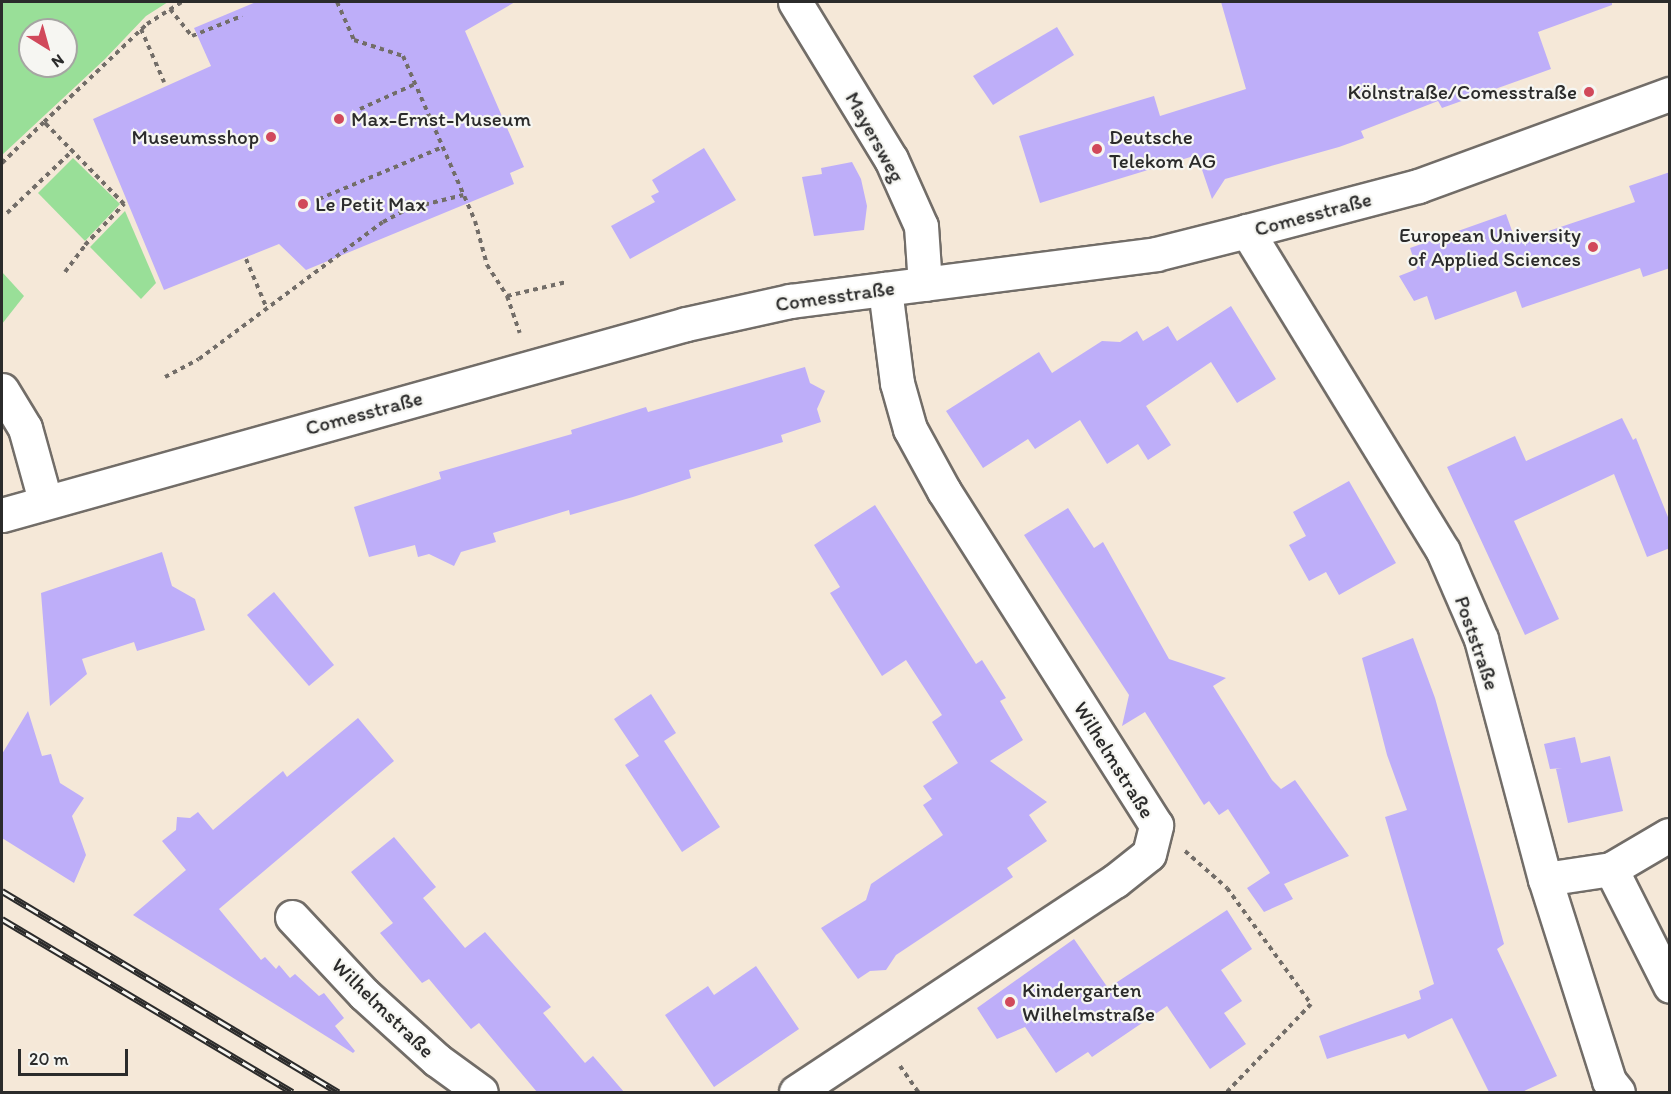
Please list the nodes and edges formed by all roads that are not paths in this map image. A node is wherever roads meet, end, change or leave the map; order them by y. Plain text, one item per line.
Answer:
1 (795, 2) edge
2 (1670, 94) edge
3 (1247, 231) junction
4 (925, 284) junction
5 (885, 289) junction
6 (2, 390) edge
7 (45, 500) junction
8 (2, 515) edge
9 (1669, 835) edge
10 (1611, 870) junction
11 (1545, 879) junction
12 (292, 917) dead end
13 (1670, 986) edge
14 (481, 1092) edge
15 (796, 1092) edge
16 (1618, 1092) edge

1 - 4 street, Mayersweg
2 - 3 street, Comesstraße
3 - 4 street, Comesstraße
3 - 11 street, Poststraße
4 - 5 street, Comesstraße
5 - 7 street, Comesstraße
5 - 15 street, Wilhelmstraße
6 - 7 street
7 - 8 street, Comesstraße
9 - 10 street
10 - 11 street
10 - 13 street
11 - 16 street, Poststraße
12 - 14 street, Wilhelmstraße

